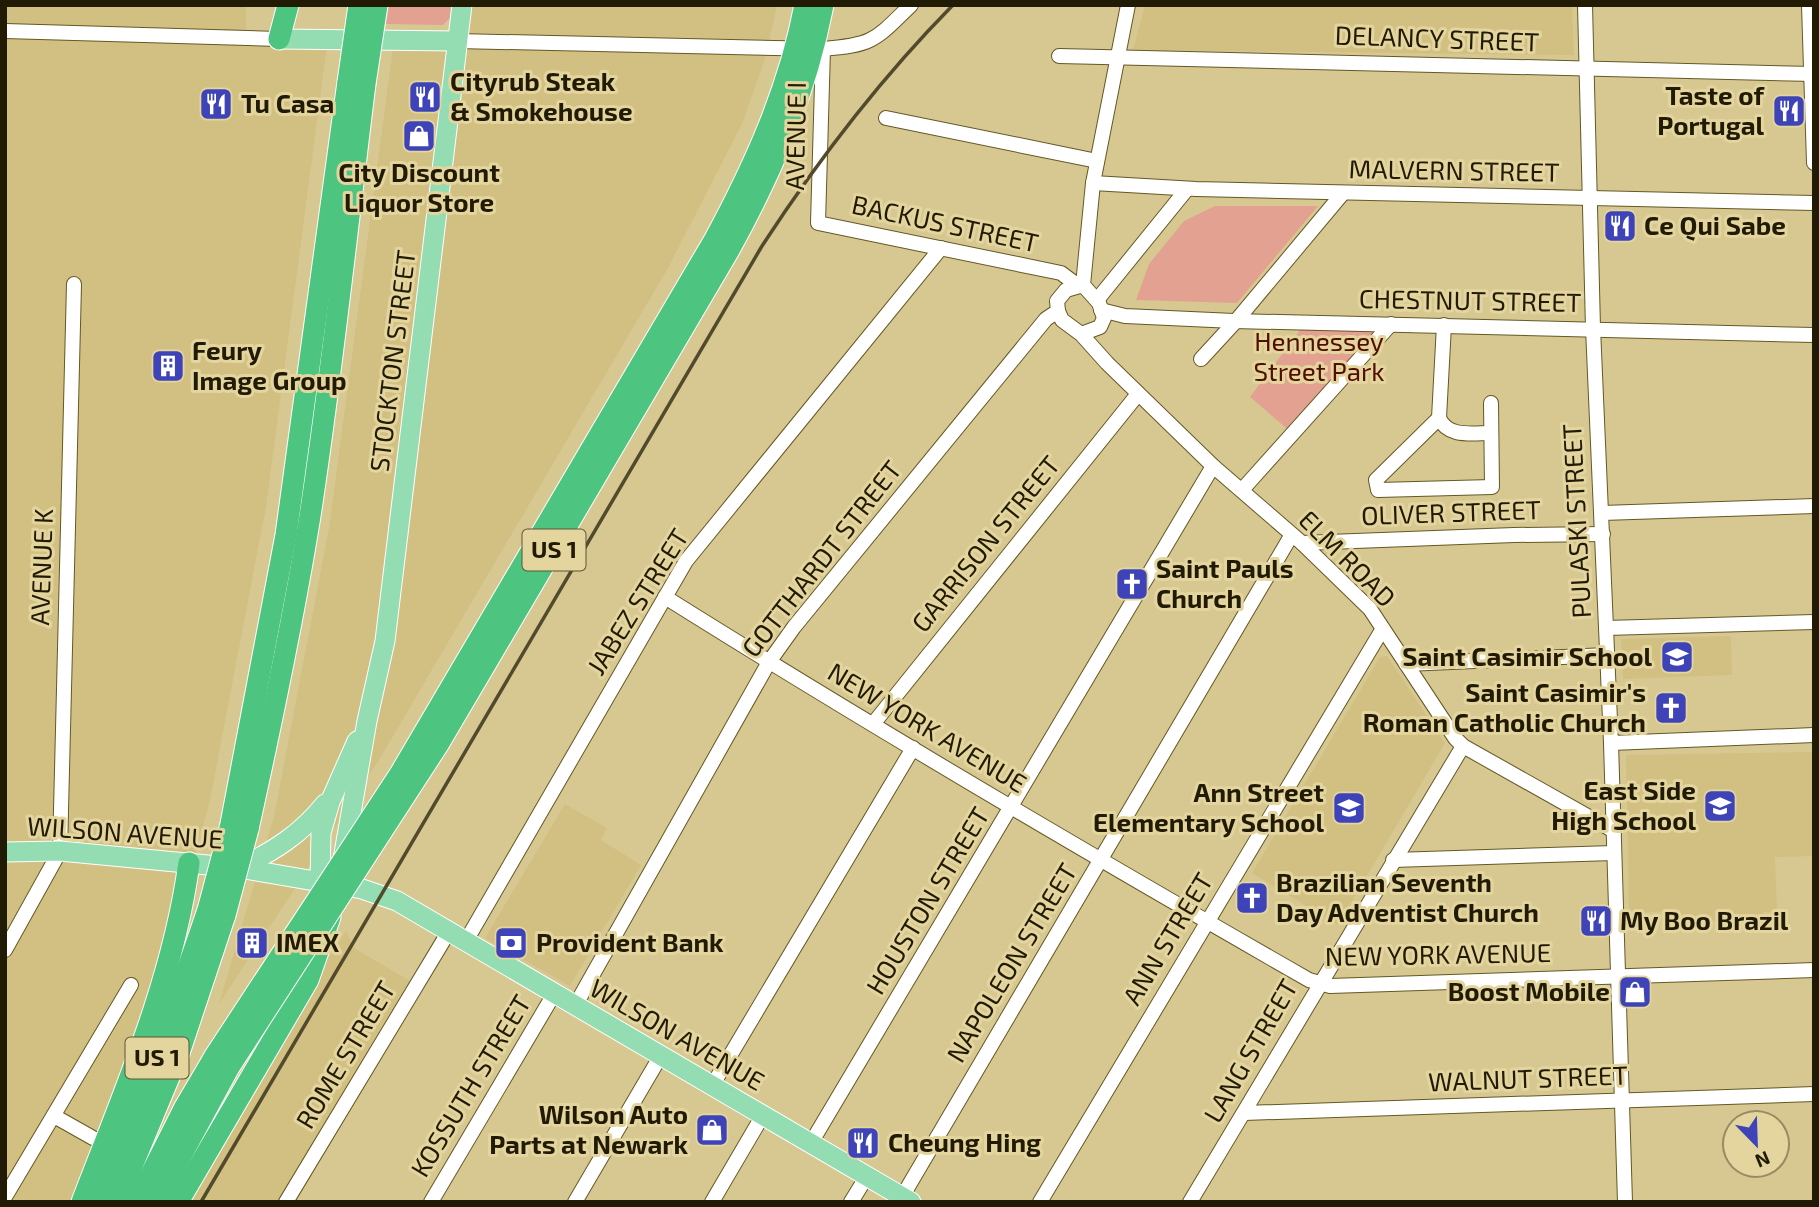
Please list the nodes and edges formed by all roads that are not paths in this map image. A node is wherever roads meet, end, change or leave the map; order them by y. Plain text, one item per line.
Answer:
1 (288, 5) edge
2 (359, 5) edge
3 (377, 5) edge
4 (462, 5) edge
5 (805, 5) edge
6 (823, 5) edge
7 (911, 5) edge
8 (1128, 5) edge
9 (1585, 5) edge
10 (1809, 5) edge
11 (5, 31) edge
12 (279, 39) junction
13 (457, 41) junction
14 (822, 49) junction
15 (1059, 56) dead end
16 (1118, 57) junction
17 (1588, 69) junction
18 (1812, 74) edge
19 (356, 83) junction
20 (886, 118) dead end
21 (1097, 161) junction
22 (1814, 163) edge
23 (1093, 183) junction
24 (1187, 189) junction
25 (1343, 193) junction
26 (1589, 199) junction
27 (1814, 203) edge
28 (818, 223) joint
29 (941, 248) junction
30 (74, 284) dead end
31 (1075, 287) junction
32 (1099, 305) junction
33 (1058, 311) junction
34 (1125, 316) junction
35 (1236, 321) junction
36 (1391, 324) junction
37 (1444, 325) junction
38 (1100, 327) junction
39 (1592, 328) junction
40 (1081, 334) junction
41 (1814, 335) edge
42 (1201, 359) dead end
43 (1138, 394) junction
44 (1491, 403) dead end
45 (1439, 418) junction
46 (1491, 433) junction
47 (1213, 466) junction
48 (1242, 490) junction
49 (1814, 506) edge
50 (1602, 513) junction
51 (1603, 534) junction
52 (1296, 539) junction
53 (665, 597) junction
54 (1814, 622) edge
55 (1606, 628) junction
56 (1382, 630) junction
57 (1607, 655) junction
58 (769, 662) junction
59 (1406, 664) junction
60 (367, 722) junction
61 (873, 724) junction
62 (1814, 735) edge
63 (1611, 743) junction
64 (1463, 746) junction
65 (914, 748) junction
66 (336, 789) junction
67 (1012, 807) junction
68 (1614, 831) junction
69 (60, 851) junction
70 (5, 852) edge
71 (1614, 853) junction
72 (1102, 859) junction
73 (1393, 860) junction
74 (190, 863) junction
75 (239, 868) junction
76 (329, 883) junction
77 (216, 912) junction
78 (1206, 921) junction
79 (457, 937) junction
80 (5, 950) edge
81 (1814, 970) edge
82 (1617, 977) junction
83 (1319, 984) junction
84 (131, 985) dead end
85 (554, 994) junction
86 (575, 1006) junction
87 (660, 1057) junction
88 (222, 1062) junction
89 (712, 1086) junction
90 (1814, 1094) edge
91 (1621, 1100) junction
92 (1244, 1113) junction
93 (762, 1115) junction
94 (54, 1116) junction
95 (93, 1138) dead end
96 (811, 1143) junction
97 (867, 1176) junction
98 (5, 1197) edge
99 (907, 1199) edge
100 (82, 1202) edge
101 (98, 1202) edge
102 (117, 1202) edge
103 (136, 1202) edge
104 (156, 1202) edge
105 (178, 1202) edge
106 (286, 1202) edge
107 (431, 1202) edge
108 (575, 1202) edge
109 (712, 1202) edge
110 (851, 1202) edge
111 (1040, 1202) edge
112 (1190, 1202) edge
113 (1625, 1202) edge

1 - 12 highway
2 - 19 highway, bridge
3 - 19 highway, bridge
4 - 13 main road, STOCKTON STREET
5 - 88 highway, bridge
6 - 88 highway, US 1, bridge
7 - 14 street
8 - 16 street
9 - 17 street, PULASKI STREET
10 - 18 street
11 - 12 street
12 - 13 main road
13 - 14 street
13 - 60 main road, STOCKTON STREET
14 - 28 street, AVENUE I
15 - 16 street, DELANCY STREET
16 - 17 street, DELANCY STREET
16 - 21 street
17 - 18 street, DELANCY STREET
17 - 26 street, PULASKI STREET
18 - 22 street
19 - 77 highway, US 1, bridge
20 - 21 street
21 - 23 street
23 - 24 street, MALVERN STREET
23 - 31 street
24 - 25 street, MALVERN STREET
24 - 32 street
25 - 26 street, MALVERN STREET
25 - 35 street
26 - 27 street, MALVERN STREET
26 - 39 street, PULASKI STREET
28 - 29 street, BACKUS STREET
29 - 31 street, BACKUS STREET
29 - 53 street, JABEZ STREET
30 - 69 street, AVENUE K
31 - 32 street
31 - 33 street
32 - 34 street
32 - 38 street
33 - 40 street
33 - 58 street, GOTTHARDT STREET
34 - 35 street, CHESTNUT STREET
34 - 38 street
35 - 36 street, CHESTNUT STREET
35 - 42 street
36 - 37 street, CHESTNUT STREET
36 - 48 street
37 - 39 street, CHESTNUT STREET
37 - 45 street
38 - 40 street
39 - 41 street, CHESTNUT STREET
39 - 50 street, PULASKI STREET
40 - 43 street, ELM ROAD
43 - 47 street, ELM ROAD
43 - 61 street, GARRISON STREET
44 - 46 street
45 - 46 street
45 - 46 street
47 - 48 street, ELM ROAD
47 - 67 street, HOUSTON STREET
48 - 52 street, ELM ROAD
49 - 50 street
50 - 51 street, PULASKI STREET
51 - 52 street, OLIVER STREET
51 - 55 street, PULASKI STREET
52 - 56 street, ELM ROAD
52 - 72 street, NAPOLEON STREET
53 - 58 street, NEW YORK AVENUE
53 - 79 street, JABEZ STREET
54 - 55 street
55 - 57 street, PULASKI STREET
56 - 59 street, ELM ROAD
56 - 78 street, ANN STREET
57 - 59 street
57 - 63 street, PULASKI STREET
58 - 61 street, NEW YORK AVENUE
58 - 86 street, GOTTHARDT STREET
59 - 64 street, ELM ROAD
60 - 66 main road, STOCKTON STREET
60 - 76 main road, STOCKTON STREET
61 - 65 street, NEW YORK AVENUE
62 - 63 street
63 - 68 street, PULASKI STREET
64 - 68 street, ELM ROAD
64 - 73 street, LANG STREET
65 - 67 street, NEW YORK AVENUE
65 - 89 street
66 - 75 main road
66 - 76 main road, STOCKTON STREET
67 - 72 street, NEW YORK AVENUE
67 - 96 street, HOUSTON STREET
68 - 71 street, PULASKI STREET
69 - 70 main road, WILSON AVENUE
69 - 74 main road, WILSON AVENUE
69 - 80 street
71 - 73 street
71 - 82 street, PULASKI STREET
72 - 78 street, NEW YORK AVENUE
72 - 99 street, NAPOLEON STREET
73 - 83 street, LANG STREET
74 - 75 main road, WILSON AVENUE
74 - 100 highway
75 - 76 main road, WILSON AVENUE
76 - 79 main road, WILSON AVENUE
76 - 105 highway
77 - 101 highway, US 1
77 - 102 highway
78 - 83 street, NEW YORK AVENUE
78 - 111 street, ANN STREET
79 - 85 main road, WILSON AVENUE
79 - 106 street, ROME STREET
81 - 82 street, NEW YORK AVENUE
82 - 83 street, NEW YORK AVENUE
82 - 91 street, PULASKI STREET
83 - 92 street, LANG STREET
84 - 94 street
85 - 86 main road, WILSON AVENUE
85 - 107 street, KOSSUTH STREET
86 - 87 main road, WILSON AVENUE
87 - 89 main road, WILSON AVENUE
87 - 108 street
88 - 103 highway
88 - 104 highway, US 1
89 - 93 main road, WILSON AVENUE
90 - 91 street, WALNUT STREET
91 - 92 street, WALNUT STREET
91 - 113 street, PULASKI STREET
92 - 112 street, LANG STREET
93 - 96 main road, WILSON AVENUE
93 - 109 street
94 - 95 street
94 - 98 street
96 - 97 main road, WILSON AVENUE
97 - 99 main road, WILSON AVENUE
97 - 110 street

